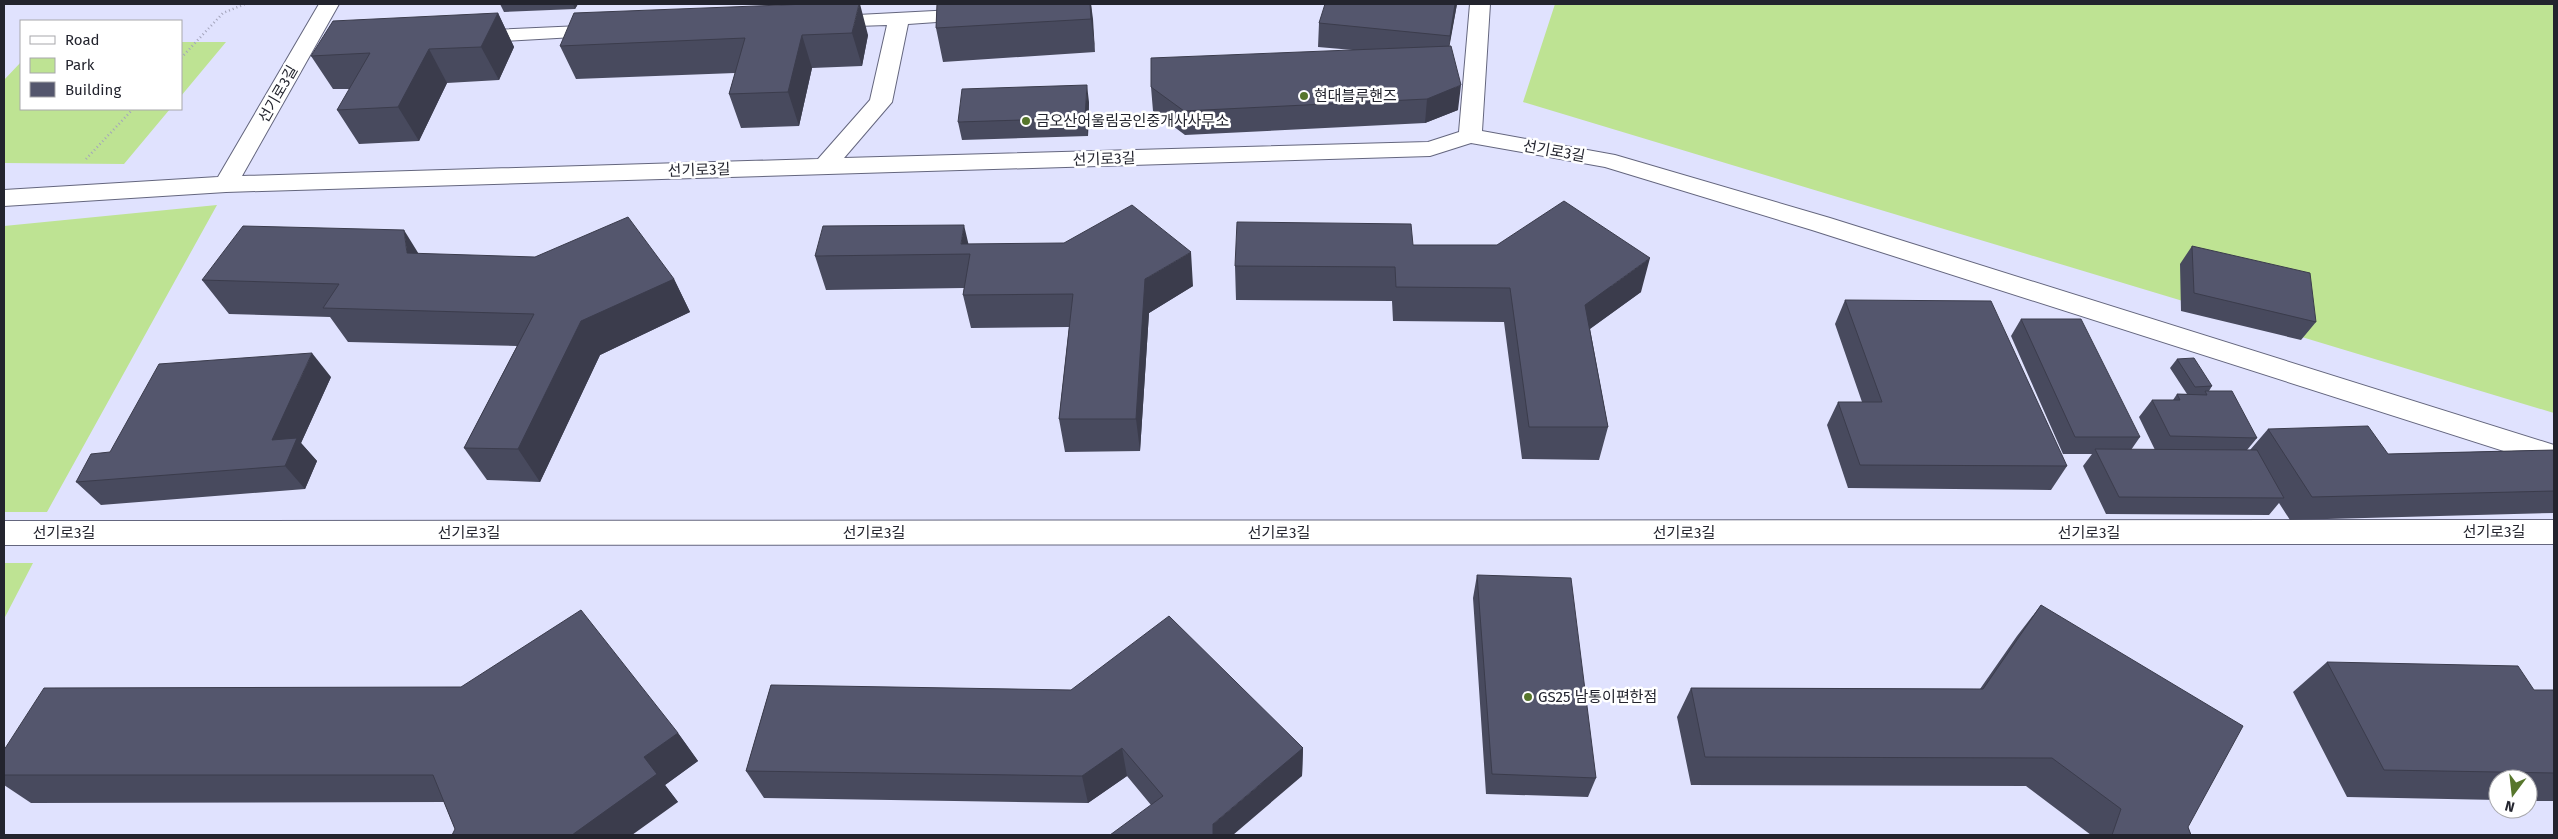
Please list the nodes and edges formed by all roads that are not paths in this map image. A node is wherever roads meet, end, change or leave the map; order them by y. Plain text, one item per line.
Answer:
1 (329, 4) edge
2 (1480, 4) edge
3 (994, 14) edge
4 (899, 18) junction
5 (810, 22) edge
6 (624, 30) edge
7 (447, 38) edge
8 (1470, 136) junction
9 (824, 167) junction
10 (226, 184) junction
11 (4, 198) edge
12 (2554, 456) edge
13 (2554, 532) edge
14 (4, 533) edge

1 - 10 street, 선기로3길
2 - 8 street
3 - 4 street
4 - 5 street
4 - 9 street
6 - 7 street
8 - 9 street, 선기로3길
8 - 12 street, 선기로3길
9 - 10 street, 선기로3길
10 - 11 street, 선기로3길
13 - 14 street, 선기로3길

